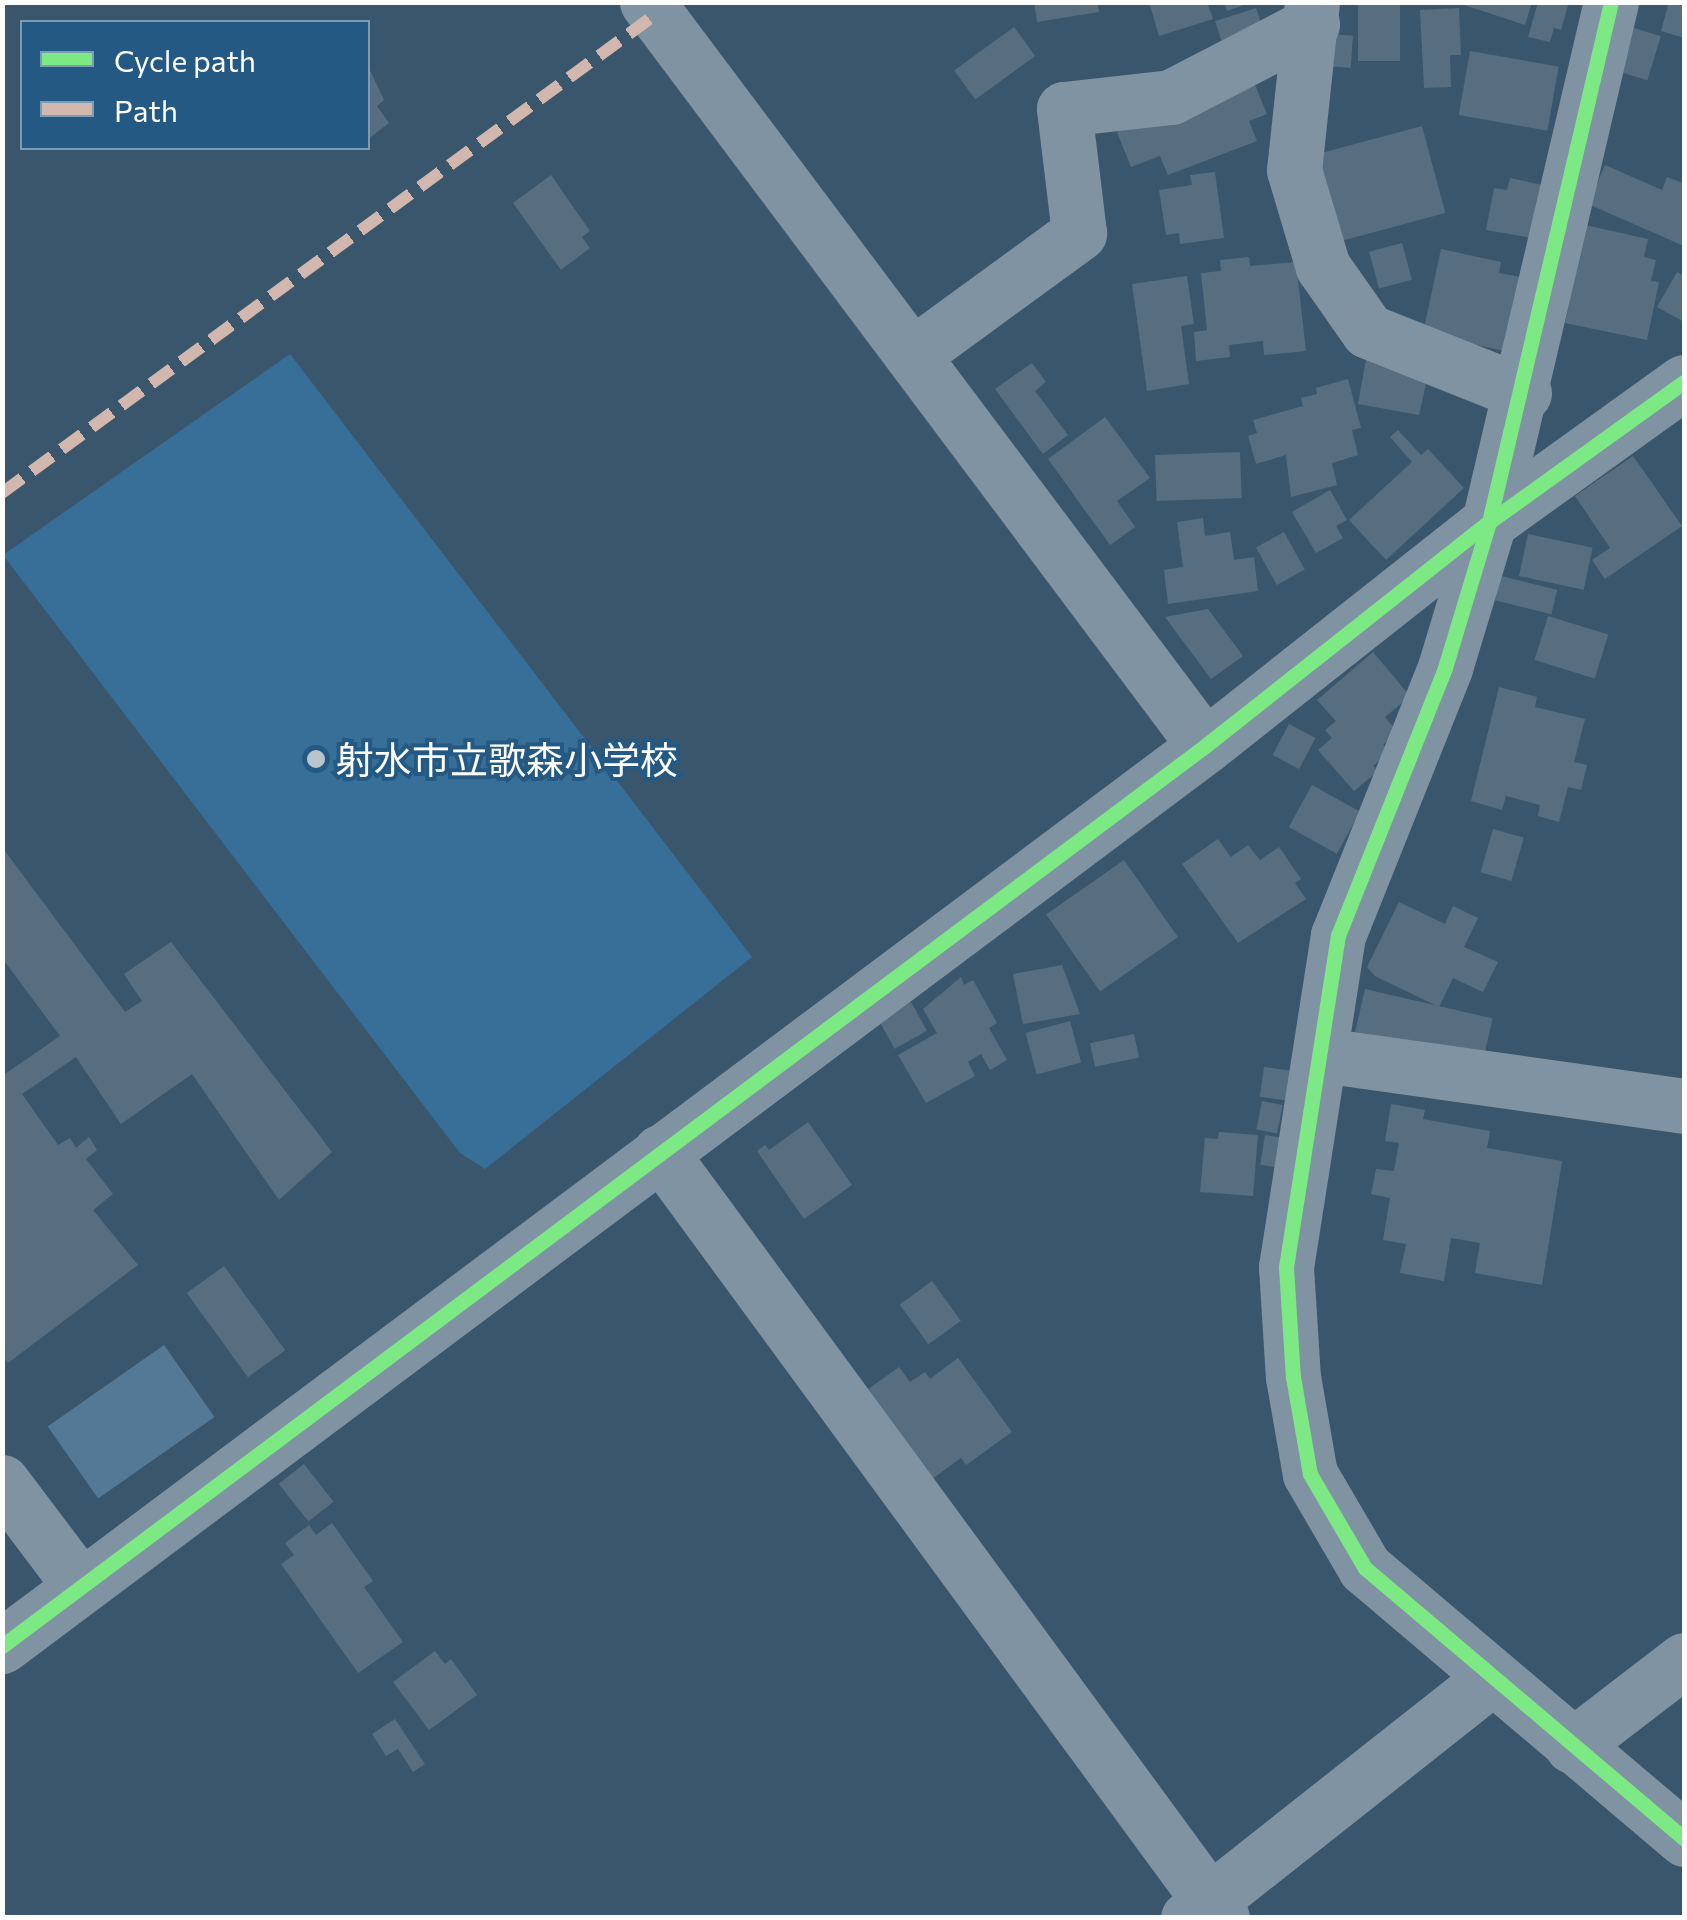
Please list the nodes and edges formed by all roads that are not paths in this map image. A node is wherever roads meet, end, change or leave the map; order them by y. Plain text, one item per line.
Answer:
1 (1610, 2) edge
2 (656, 6) edge
3 (1312, 13) edge
4 (912, 355) junction
5 (1684, 382) edge
6 (1524, 392) junction
7 (1488, 522) junction
8 (1205, 746) junction
9 (1322, 1056) junction
10 (1684, 1106) edge
11 (660, 1152) junction
12 (2, 1482) edge
13 (81, 1587) junction
14 (2, 1646) edge
15 (1684, 1660) edge
16 (1491, 1679) junction
17 (1572, 1746) junction
18 (1684, 1839) edge
19 (1206, 1913) edge

1 - 6 street
2 - 4 street
3 - 4 street
3 - 6 street
4 - 8 street
5 - 7 street
6 - 7 street
7 - 8 street
7 - 9 street
8 - 11 street
9 - 10 street
9 - 16 street
11 - 13 street
11 - 19 street
12 - 13 street
13 - 14 street
15 - 17 street
16 - 17 street
16 - 19 street
17 - 18 street

